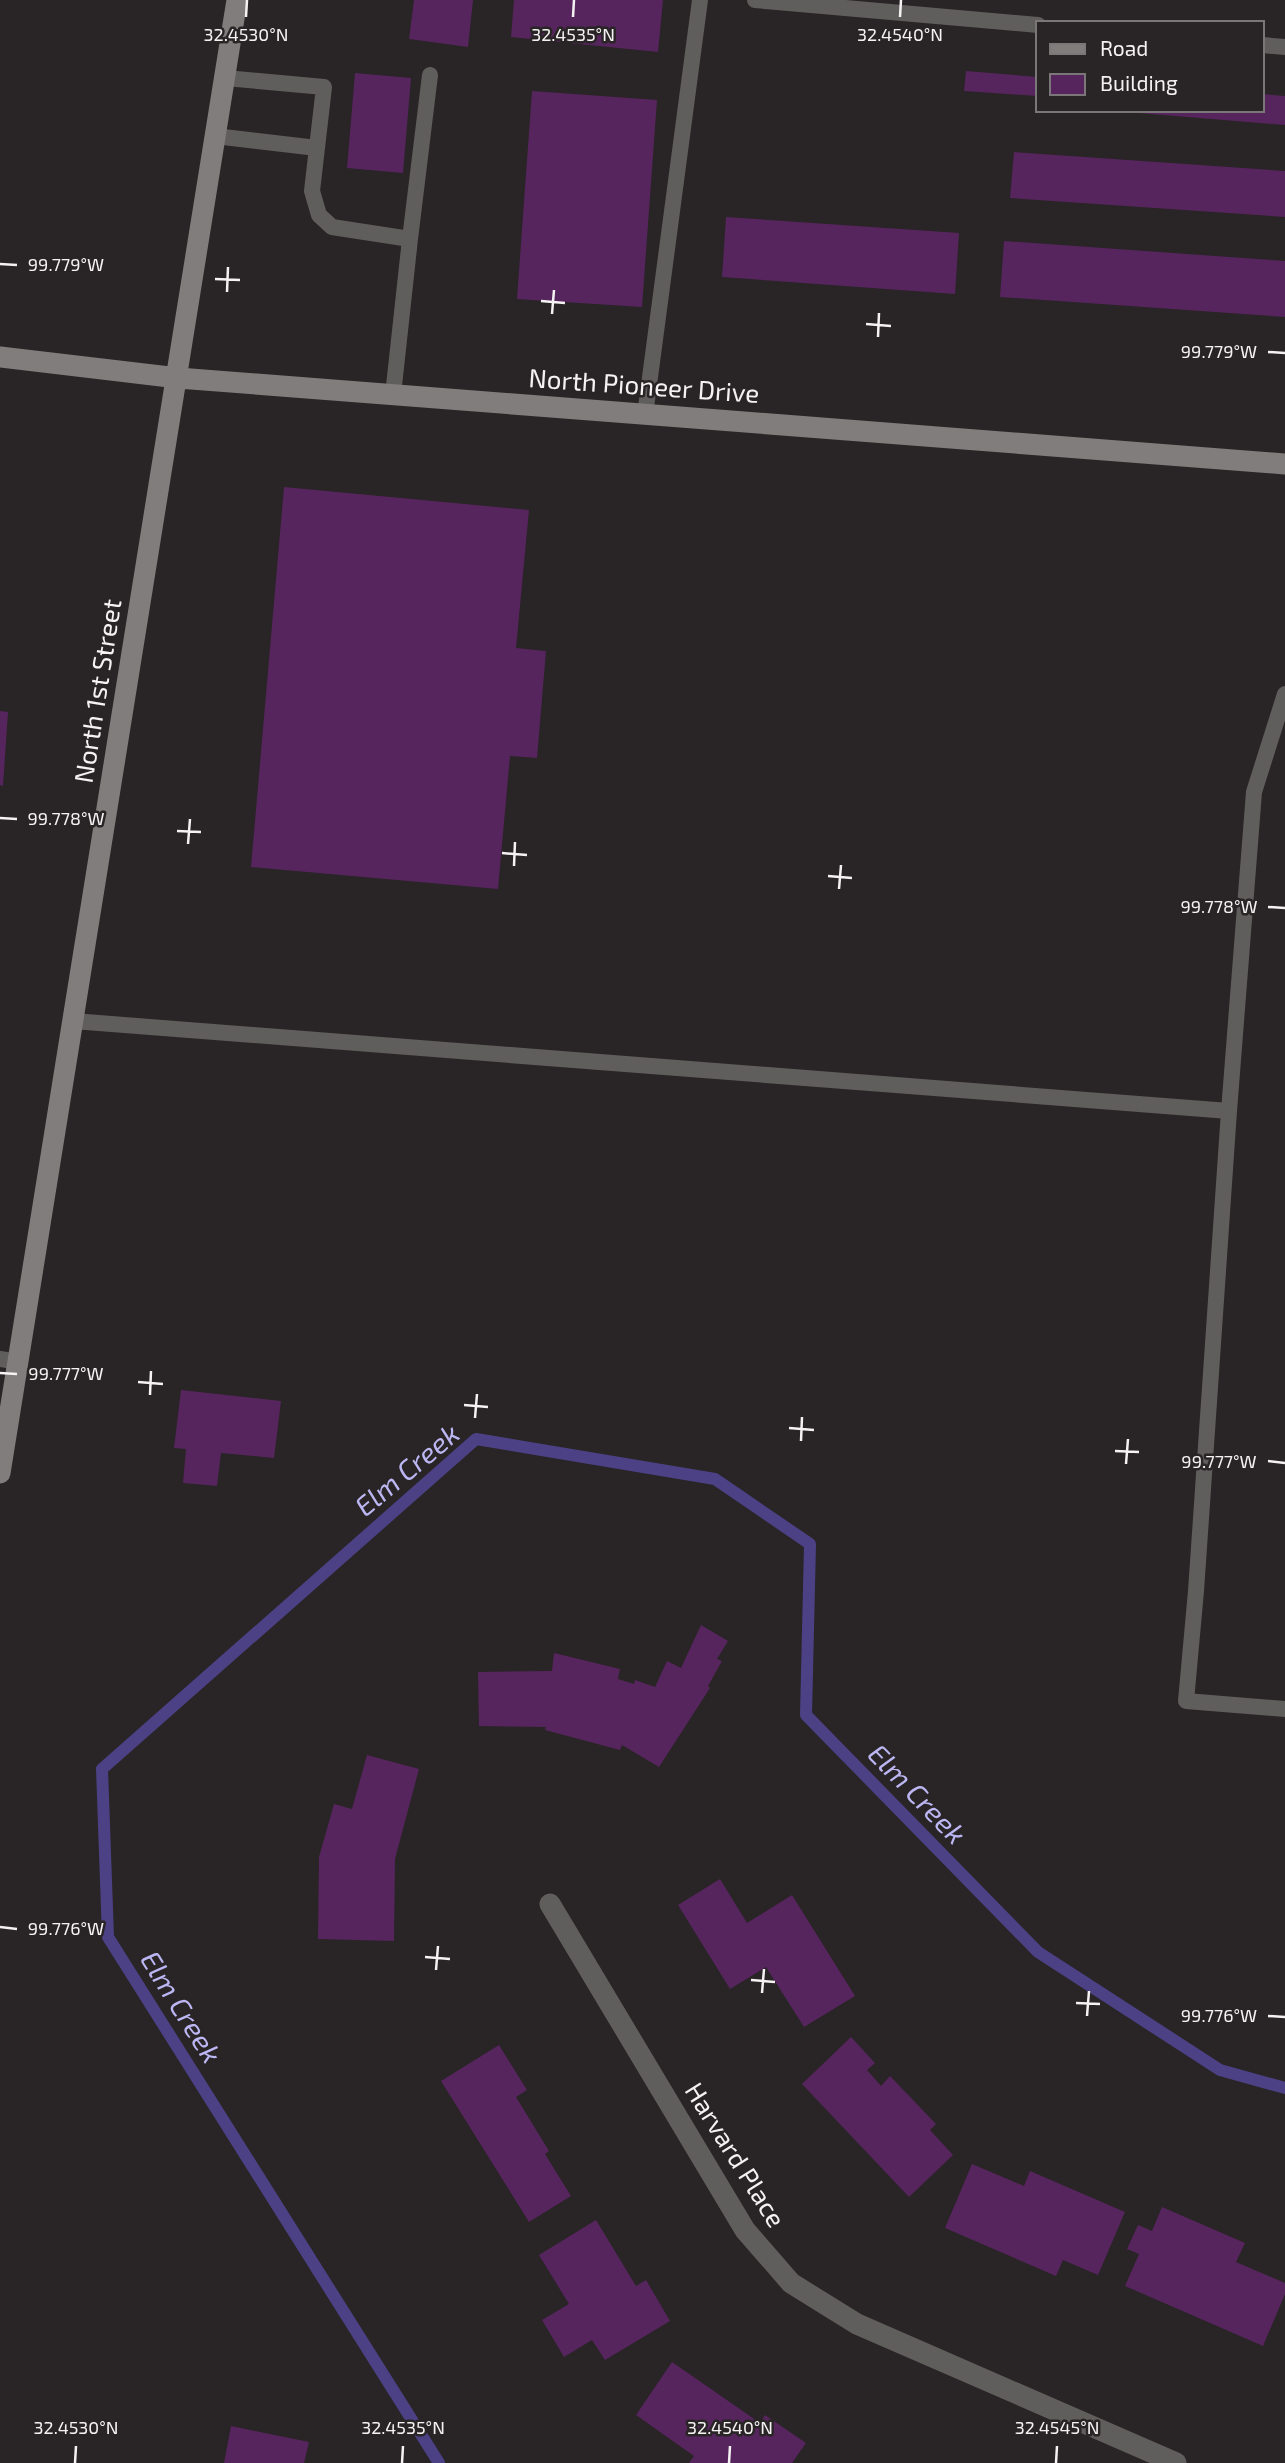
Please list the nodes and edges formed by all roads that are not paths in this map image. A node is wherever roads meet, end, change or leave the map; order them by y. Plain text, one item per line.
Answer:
1 (237, 0) edge
2 (700, 0) edge
3 (755, 0) edge
4 (1036, 25) edge
5 (1264, 44) edge
6 (1285, 47) edge
7 (430, 75) dead end
8 (225, 78) junction
9 (215, 136) junction
10 (317, 148) junction
11 (410, 239) junction
12 (0, 357) edge
13 (178, 378) junction
14 (393, 395) junction
15 (645, 415) junction
16 (1285, 464) edge
17 (1285, 694) edge
18 (73, 1021) junction
19 (1229, 1111) junction
20 (9, 1361) edge
21 (0, 1471) edge
22 (1285, 1709) edge
23 (550, 1904) dead end
24 (1176, 2463) edge

1 - 8 main road, North 1st Street
2 - 15 lane
3 - 4 lane
5 - 6 lane
7 - 11 lane
8 - 9 main road, North 1st Street
8 - 10 lane
9 - 10 lane
9 - 13 main road, North 1st Street
10 - 11 lane
11 - 14 lane
12 - 13 main road, North Pioneer Drive
13 - 14 main road, North Pioneer Drive
13 - 18 main road, North 1st Street
14 - 15 main road, North Pioneer Drive
15 - 16 main road, North Pioneer Drive
17 - 19 lane
18 - 19 lane
18 - 20 main road, North 1st Street
19 - 22 lane
20 - 21 main road, North 1st Street
23 - 24 street, Harvard Place

